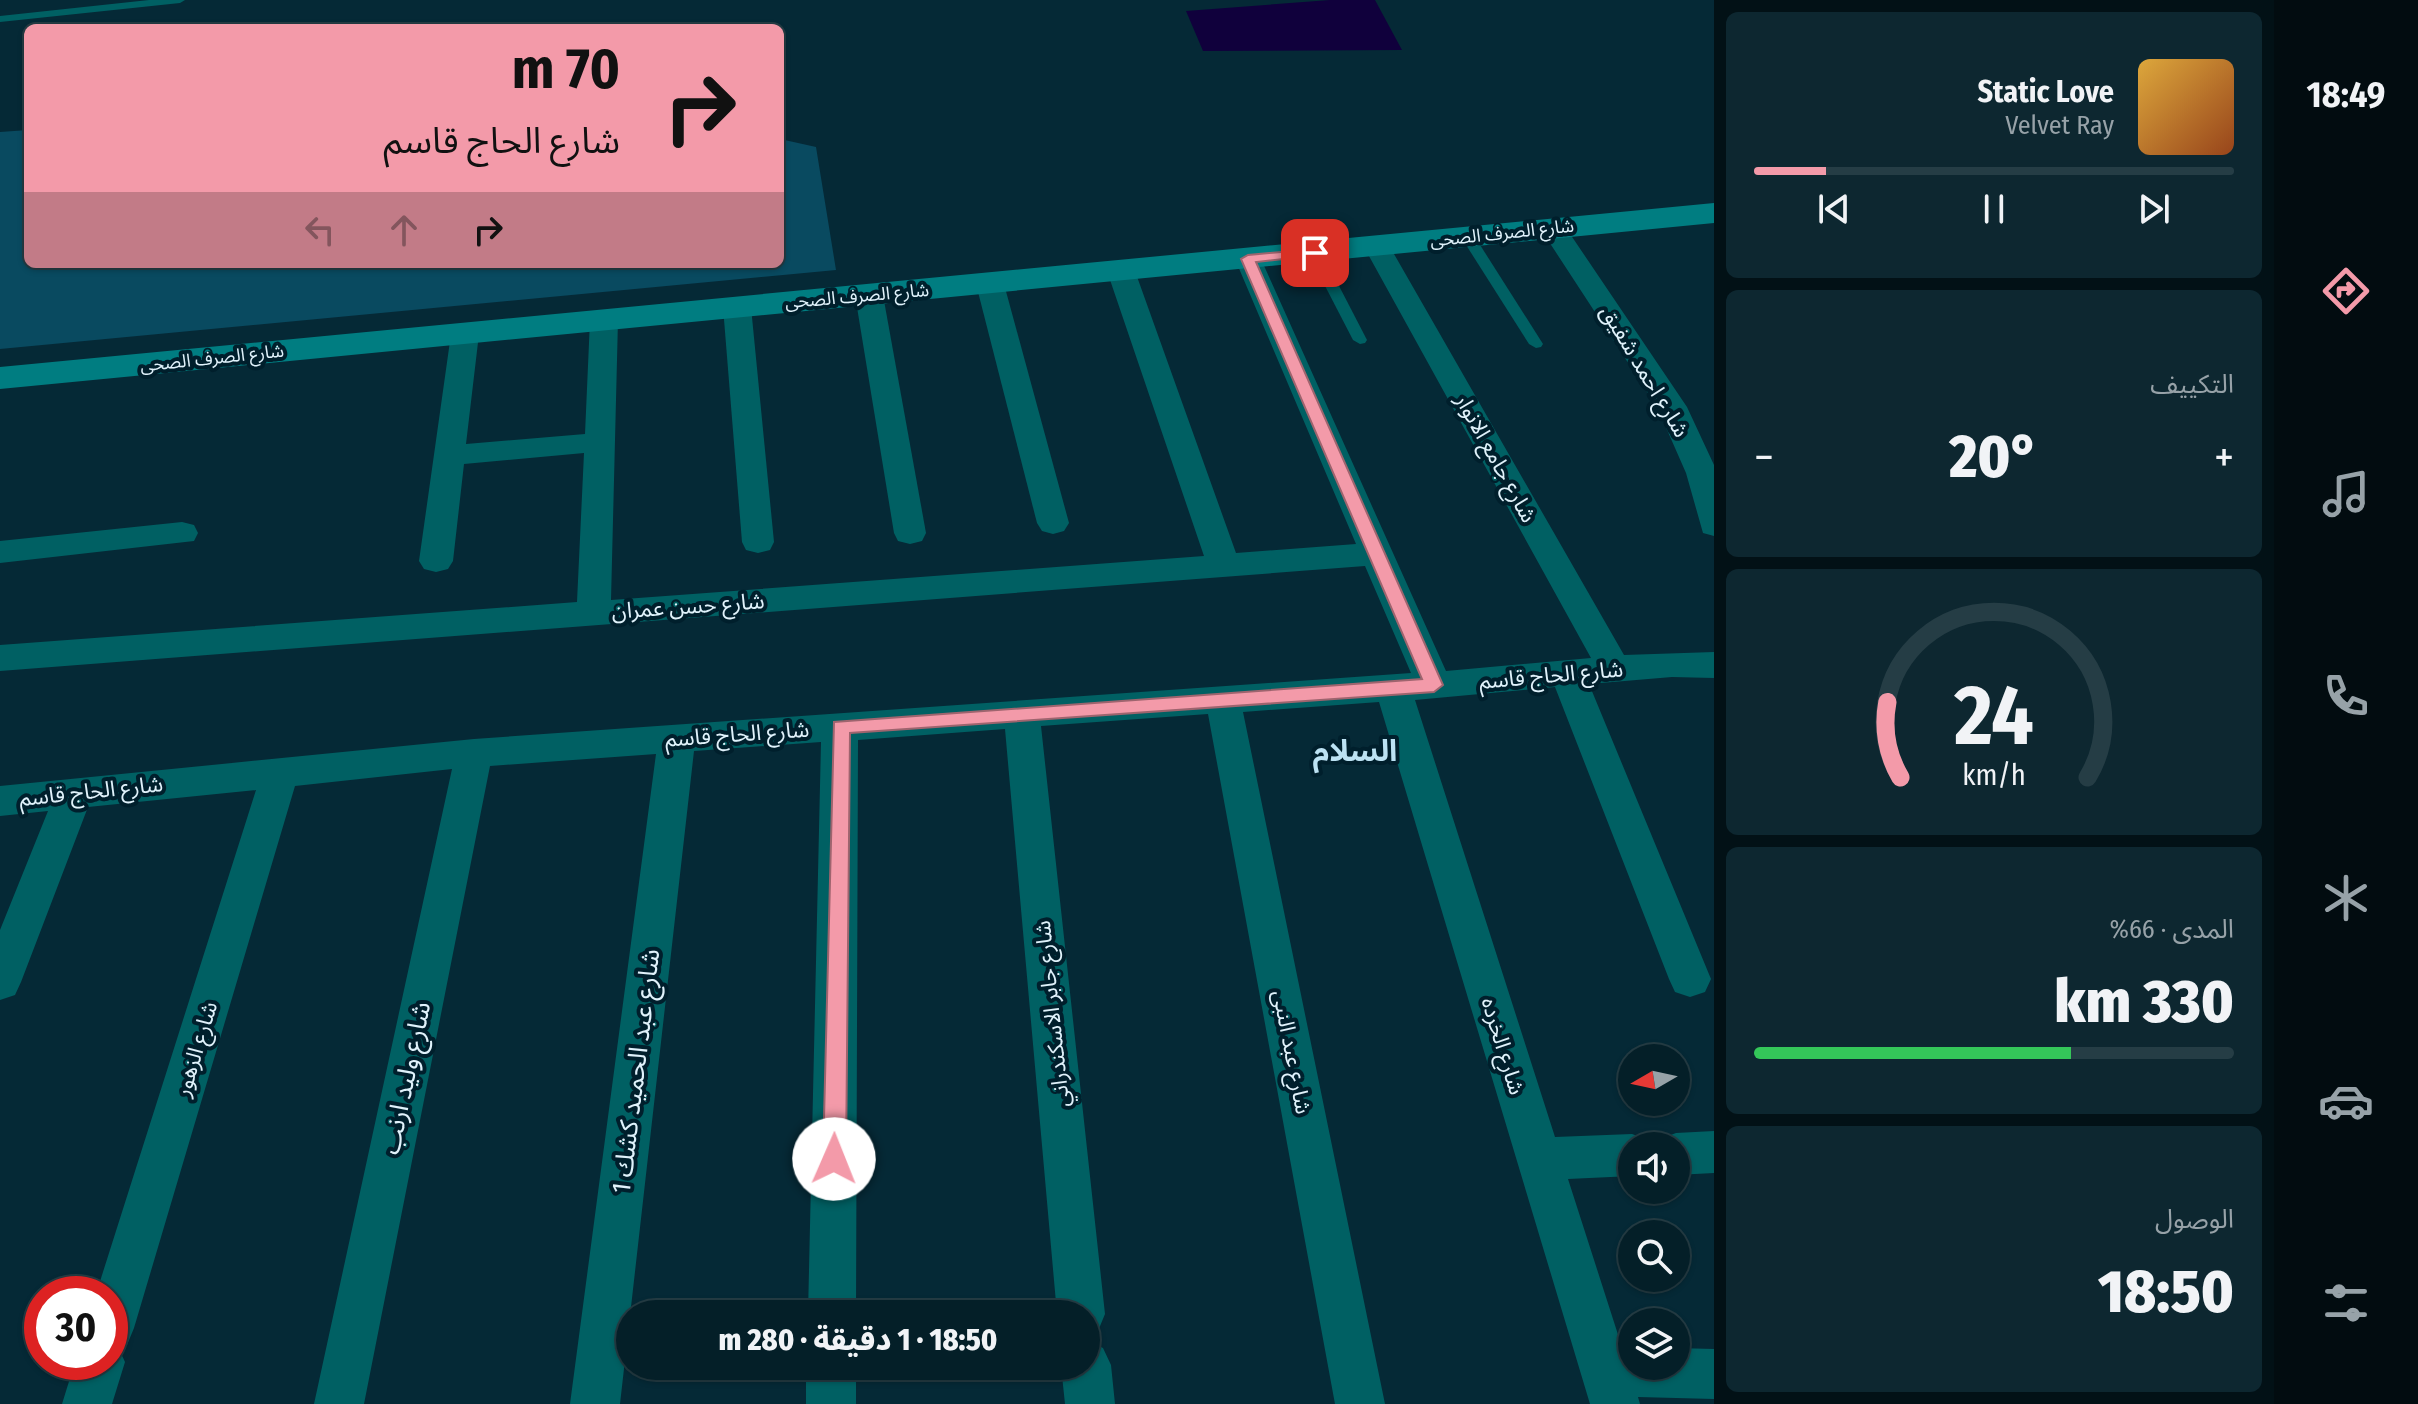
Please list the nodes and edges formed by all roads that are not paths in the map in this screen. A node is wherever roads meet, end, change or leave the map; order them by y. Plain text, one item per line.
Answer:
1 (180, 0) edge
2 (0, 19) edge
3 (1714, 213) edge
4 (1553, 228) junction
5 (1468, 237) junction
6 (1377, 247) junction
7 (1315, 253) junction
8 (1248, 259) junction
9 (1121, 271) junction
10 (990, 284) junction
11 (869, 295) junction
12 (737, 307) junction
13 (604, 320) junction
14 (465, 334) junction
15 (1360, 340) dead end
16 (1536, 344) dead end
17 (0, 378) edge
18 (600, 442) junction
19 (449, 455) junction
20 (1053, 523) dead end
21 (1714, 525) edge
22 (182, 533) dead end
23 (910, 533) dead end
24 (758, 542) dead end
25 (0, 552) edge
26 (1377, 554) junction
27 (436, 561) dead end
28 (1224, 565) junction
29 (594, 613) junction
30 (0, 658) edge
31 (1714, 665) edge
32 (1615, 670) junction
33 (1567, 674) junction
34 (1413, 686) junction
35 (1223, 700) junction
36 (1022, 714) junction
37 (840, 727) junction
38 (677, 738) junction
39 (474, 753) junction
40 (281, 770) junction
41 (74, 793) junction
42 (0, 801) edge
43 (1690, 979) dead end
44 (0, 982) edge
45 (1714, 1152) edge
46 (1690, 1153) edge
47 (1618, 1156) edge
48 (1538, 1159) junction
49 (126, 1276) edge
50 (832, 1300) edge
51 (1080, 1300) edge
52 (1714, 1374) edge
53 (94, 1380) edge
54 (831, 1380) edge
55 (1088, 1380) edge
56 (1610, 1388) edge
57 (87, 1404) edge
58 (339, 1404) edge
59 (595, 1404) edge
60 (831, 1404) edge
61 (1090, 1404) edge
62 (1360, 1404) edge

1 - 2 lane
3 - 4 street, شارع الصرف الصحى
4 - 5 street, شارع الصرف الصحى
4 - 21 street, شارع احمد شفيق
5 - 6 street, شارع الصرف الصحى
5 - 16 lane
6 - 7 street, شارع الصرف الصحى
6 - 32 street, شارع جامع الانوار
7 - 8 street, شارع الصرف الصحى
7 - 15 lane
8 - 9 street, شارع الصرف الصحى
8 - 26 street, شارع الخرده
9 - 10 street, شارع الصرف الصحى
9 - 28 street
10 - 11 street, شارع الصرف الصحى
10 - 20 street
11 - 12 street, شارع الصرف الصحى
11 - 23 street
12 - 13 street, شارع الصرف الصحى
12 - 24 street
13 - 14 street, شارع الصرف الصحى
13 - 18 street
14 - 17 street, شارع الصرف الصحى
14 - 19 street
18 - 19 street
18 - 29 street
19 - 27 street
22 - 25 street
26 - 28 street, شارع حسن عمران
26 - 34 street, شارع الخرده
28 - 29 street, شارع حسن عمران
29 - 30 street, شارع حسن عمران
31 - 32 street, شارع الحاج قاسم
32 - 33 street, شارع الحاج قاسم
33 - 34 street, شارع الحاج قاسم
33 - 43 street
34 - 35 street, شارع الحاج قاسم
34 - 48 street, شارع الخرده
35 - 36 street, شارع الحاج قاسم
35 - 62 street, شارع عبد النبى
36 - 37 street, شارع الحاج قاسم
36 - 51 street, شارع جابر الاسكندراني
37 - 38 street, شارع الحاج قاسم
37 - 50 street
38 - 39 street, شارع الحاج قاسم
38 - 59 street, شارع عبد الحميد كشك 1
39 - 40 street, شارع الحاج قاسم
39 - 58 street, شارع وليد ارنب
40 - 41 street, شارع الحاج قاسم
40 - 49 street, شارع الزهور
41 - 42 street, شارع الحاج قاسم
41 - 44 street
45 - 46 street
47 - 48 street
48 - 56 street, شارع الخرده
52 - 56 street
53 - 57 street
54 - 60 street
55 - 61 street

